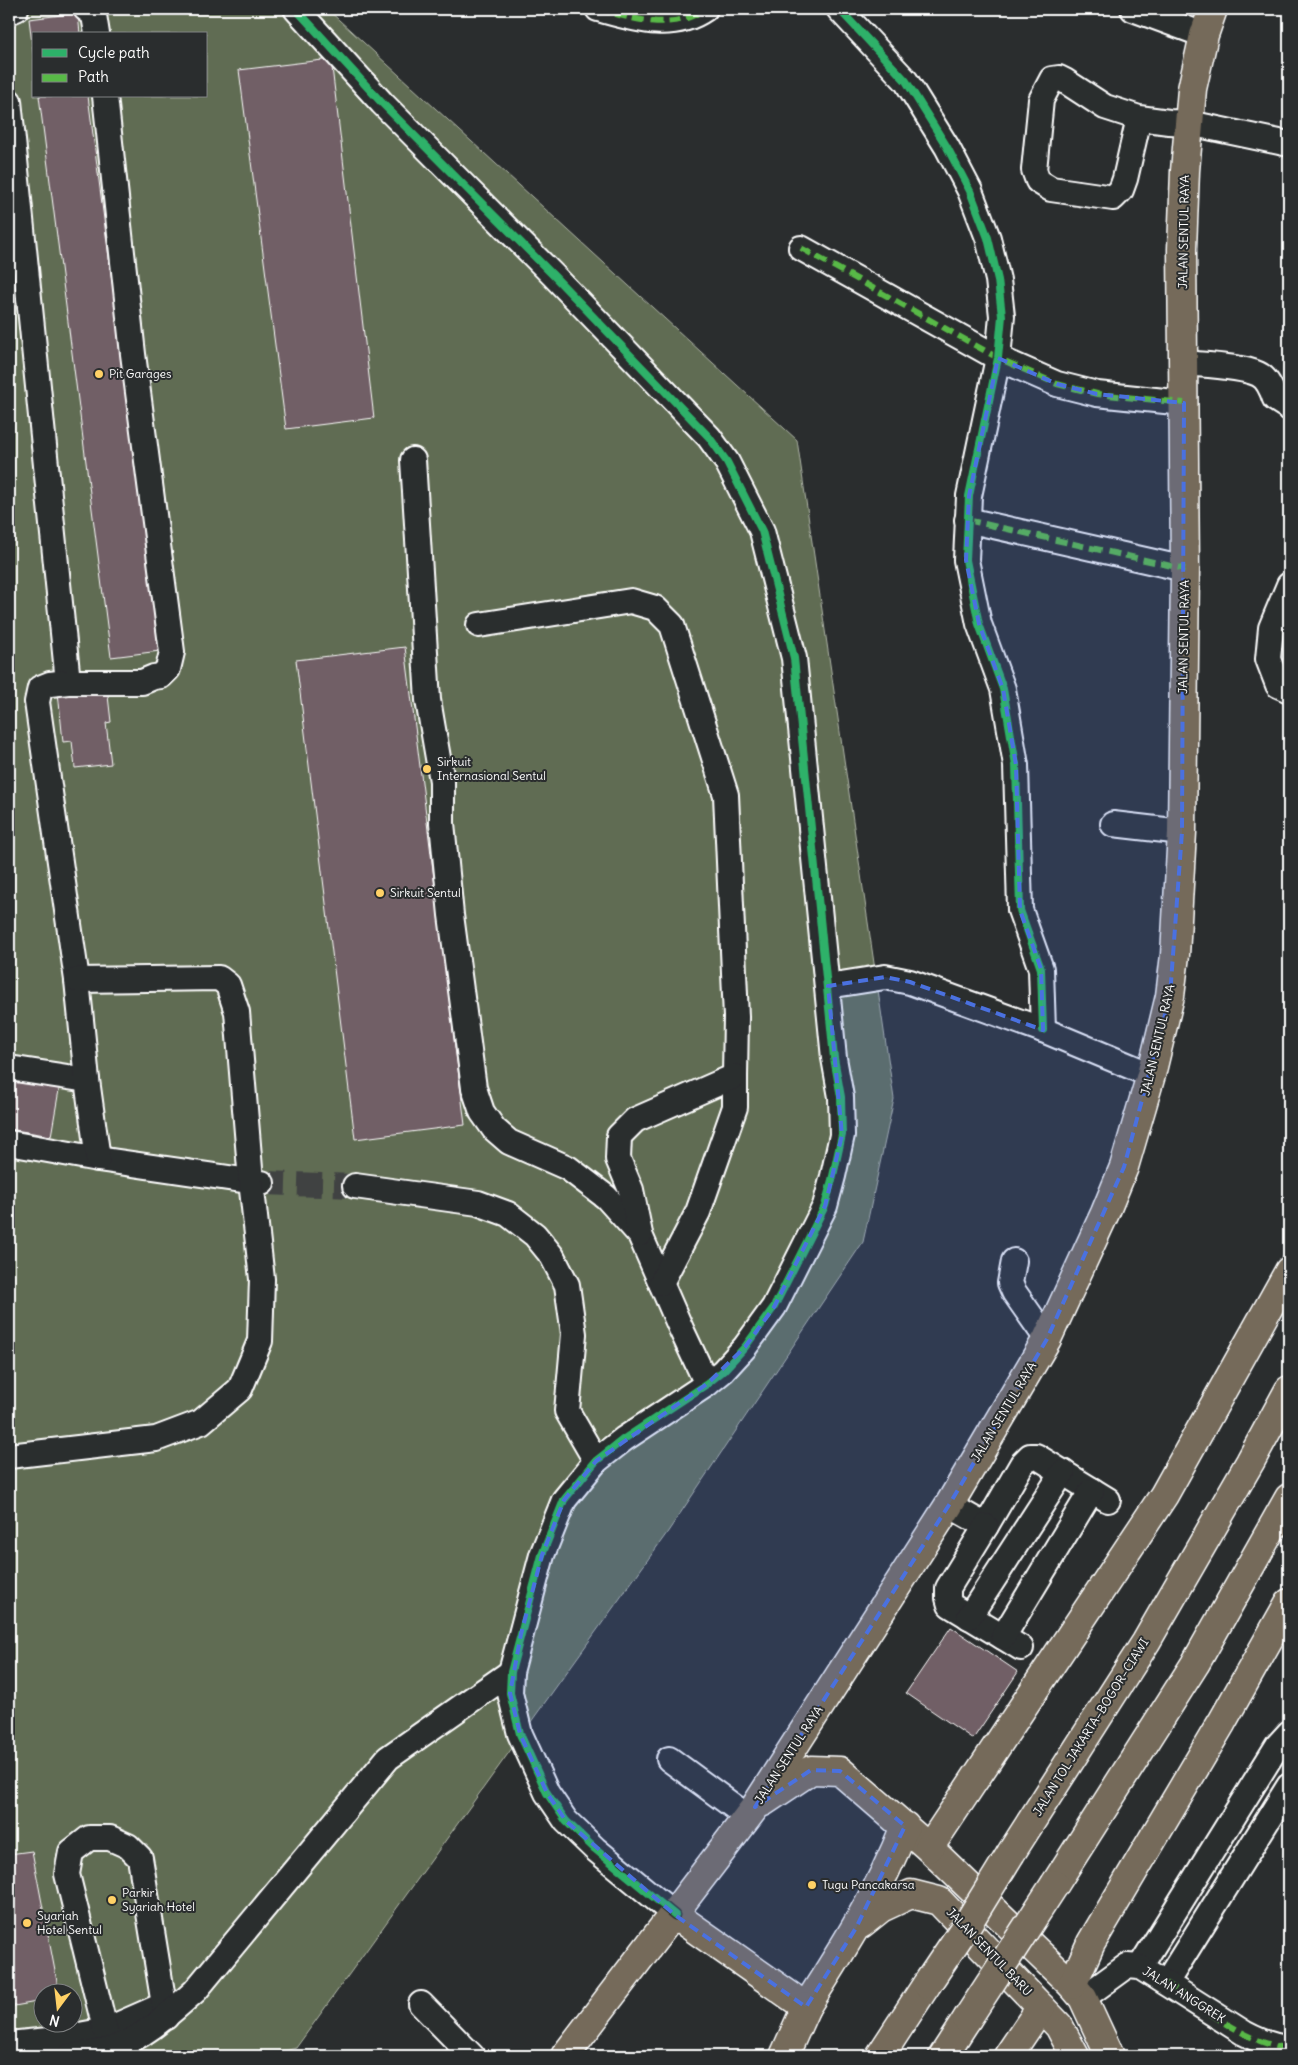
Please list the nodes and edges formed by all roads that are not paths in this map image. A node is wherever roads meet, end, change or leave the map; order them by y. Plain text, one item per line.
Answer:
1 (16, 9) edge
2 (86, 9) edge
3 (296, 9) edge
4 (598, 9) edge
5 (705, 9) edge
6 (839, 9) edge
7 (1132, 9) edge
8 (1213, 9) edge
9 (9, 12) edge
10 (97, 32) edge
11 (1204, 35) junction
12 (105, 98) edge
13 (9, 101) edge
14 (1139, 118) junction
15 (1189, 123) junction
16 (1289, 144) edge
17 (801, 248) dead end
18 (998, 358) junction
19 (1183, 363) junction
20 (1184, 403) junction
21 (1289, 408) edge
22 (413, 460) dead end
23 (967, 520) junction
24 (1185, 569) junction
25 (1289, 585) edge
26 (479, 625) dead end
27 (68, 682) junction
28 (1289, 690) edge
29 (1113, 824) dead end
30 (1182, 832) junction
31 (77, 980) junction
32 (828, 986) junction
33 (1043, 1030) junction
34 (9, 1068) edge
35 (1152, 1075) junction
36 (736, 1076) junction
37 (87, 1080) junction
38 (9, 1143) edge
39 (98, 1159) junction
40 (256, 1182) junction
41 (355, 1186) tunnel mouth
42 (640, 1235) junction
43 (1014, 1261) dead end
44 (1289, 1271) edge
45 (661, 1283) junction
46 (1047, 1339) junction
47 (707, 1384) junction
48 (1289, 1390) edge
49 (9, 1456) edge
50 (596, 1461) junction
51 (1063, 1472) junction
52 (1289, 1498) edge
53 (949, 1505) junction
54 (986, 1526) junction
55 (1289, 1603) edge
56 (970, 1617) junction
57 (511, 1672) junction
58 (1289, 1733) edge
59 (669, 1759) dead end
60 (1289, 1786) edge
61 (751, 1812) junction
62 (905, 1826) junction
63 (929, 1848) junction
64 (675, 1915) junction
65 (856, 1928) junction
66 (1140, 1967) junction
67 (1166, 1983) junction
68 (1077, 1992) junction
69 (422, 2004) dead end
70 (806, 2007) junction
71 (1041, 2007) junction
72 (164, 2011) junction
73 (108, 2040) junction
74 (9, 2044) edge
75 (1289, 2048) edge
76 (69, 2056) edge
77 (472, 2056) edge
78 (565, 2056) edge
79 (784, 2056) edge
80 (880, 2056) edge
81 (943, 2056) edge
82 (1008, 2056) edge
83 (1075, 2056) edge
84 (1110, 2056) edge

1 - 9 street
2 - 10 street
3 - 32 street
4 - 5 street
6 - 18 street
7 - 11 street
8 - 11 main road, JALAN SENTUL RAYA
11 - 15 main road, JALAN SENTUL RAYA
12 - 27 street
13 - 27 street
14 - 14 street
14 - 15 street
15 - 16 street
15 - 19 main road, JALAN SENTUL RAYA
17 - 18 street
18 - 20 street
18 - 23 street
19 - 20 main road, JALAN SENTUL RAYA
19 - 21 street
20 - 24 main road, JALAN SENTUL RAYA
22 - 42 street
23 - 24 street
23 - 33 street
24 - 30 main road, JALAN SENTUL RAYA
25 - 28 street
26 - 36 street
27 - 31 street
29 - 30 street
30 - 35 main road, JALAN SENTUL RAYA
31 - 37 street
31 - 40 street
32 - 33 street
32 - 47 street
33 - 35 street
34 - 37 street
35 - 46 main road, JALAN SENTUL RAYA
36 - 42 street
36 - 45 street
37 - 39 street
38 - 39 street
39 - 40 street
40 - 49 street
41 - 50 street
42 - 45 street
43 - 46 street
44 - 63 main road
45 - 47 street
46 - 53 main road, JALAN SENTUL RAYA
47 - 50 street
48 - 80 main road, JALAN TOL JAKARTA–BOGOR–CIAWI, bridge
50 - 57 street
51 - 54 street
51 - 56 street
51 - 56 street
52 - 81 main road, bridge
53 - 54 street
53 - 61 main road, JALAN SENTUL RAYA
54 - 56 street
55 - 68 main road
57 - 64 street
57 - 72 street
58 - 66 street
59 - 61 street
60 - 67 street
61 - 62 main road
61 - 64 main road, JALAN SENTUL RAYA
62 - 63 main road
62 - 65 main road
63 - 68 main road
64 - 70 main road
64 - 78 main road, JALAN SENTUL RAYA
65 - 70 main road
65 - 71 main road, JALAN SENTUL BARU
66 - 67 street, JALAN ANGGREK
66 - 68 street, JALAN ANGGREK
67 - 75 street, JALAN ANGGREK
68 - 84 main road
69 - 77 street
70 - 79 main road
71 - 82 main road
71 - 83 main road, JALAN SENTUL BARU
72 - 73 street
72 - 73 street
73 - 74 street
73 - 76 street

